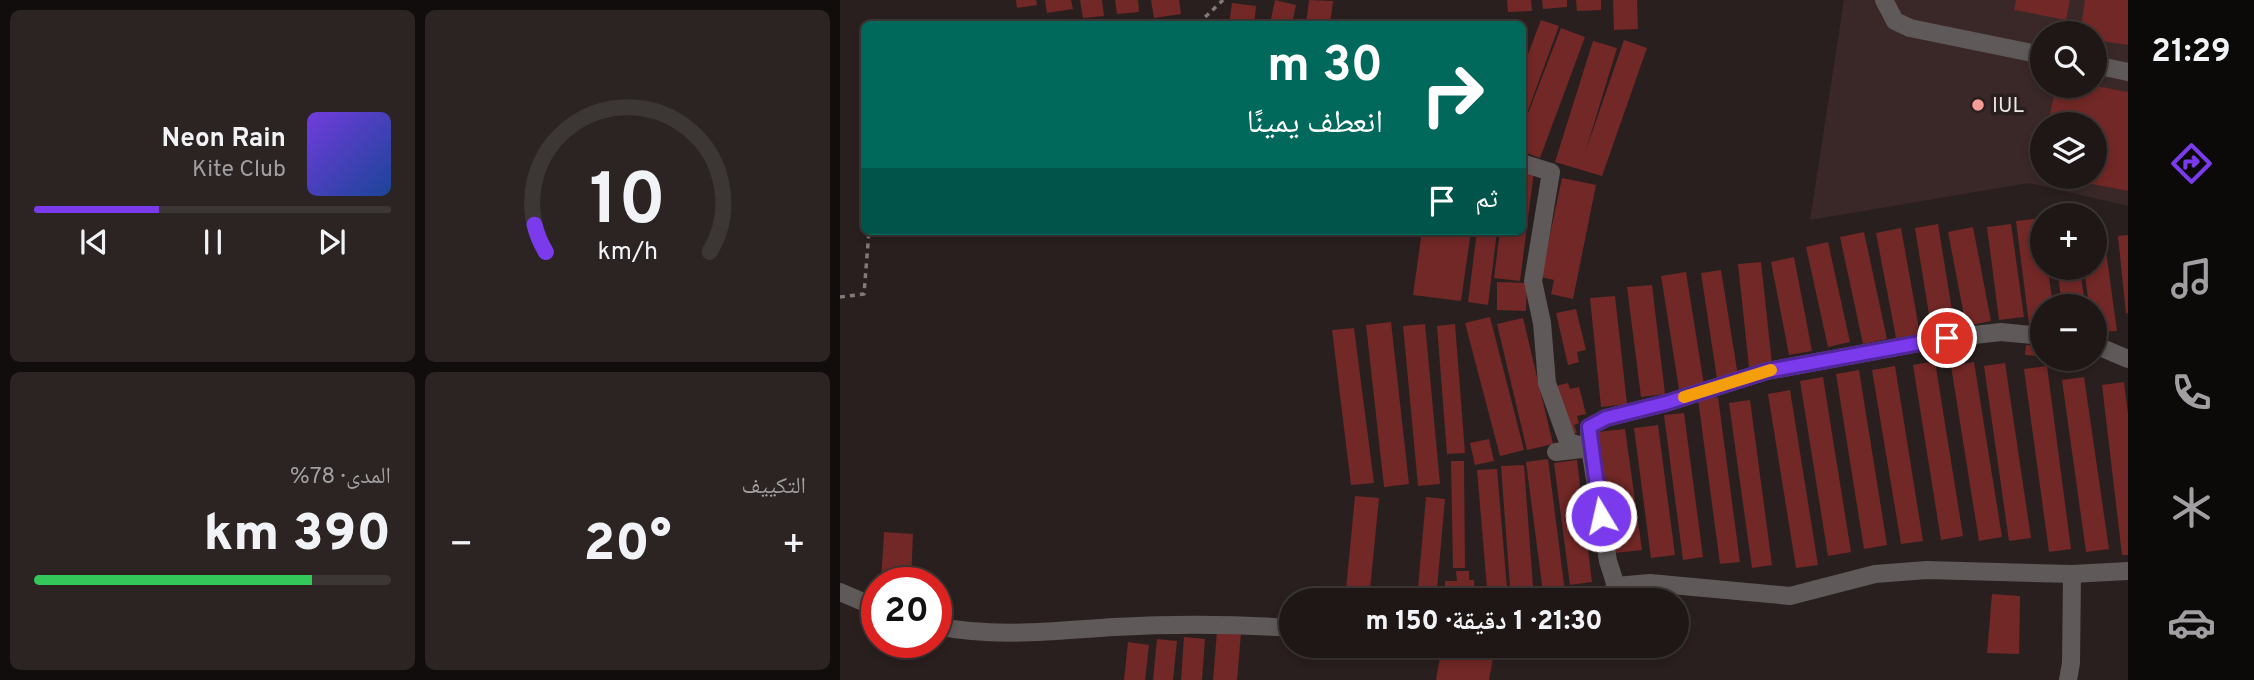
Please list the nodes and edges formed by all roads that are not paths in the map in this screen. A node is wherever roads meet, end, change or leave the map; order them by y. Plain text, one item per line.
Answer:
1 (1884, 0) edge
2 (2030, 53) edge
3 (2107, 68) edge
4 (2128, 72) edge
5 (1526, 164) edge
6 (2030, 335) edge
7 (2107, 350) edge
8 (2128, 359) edge
9 (1590, 448) junction
10 (1556, 452) dead end
11 (2128, 571) edge
12 (2072, 574) junction
13 (1611, 588) edge
14 (1630, 588) edge
15 (840, 592) edge
16 (861, 601) edge
17 (1279, 627) edge
18 (952, 629) edge
19 (2068, 680) edge

1 - 2 street
3 - 4 street
5 - 9 street
6 - 9 street
7 - 8 street
9 - 10 street
9 - 13 street
11 - 12 street
12 - 14 street
12 - 19 street
15 - 16 street
17 - 18 street

